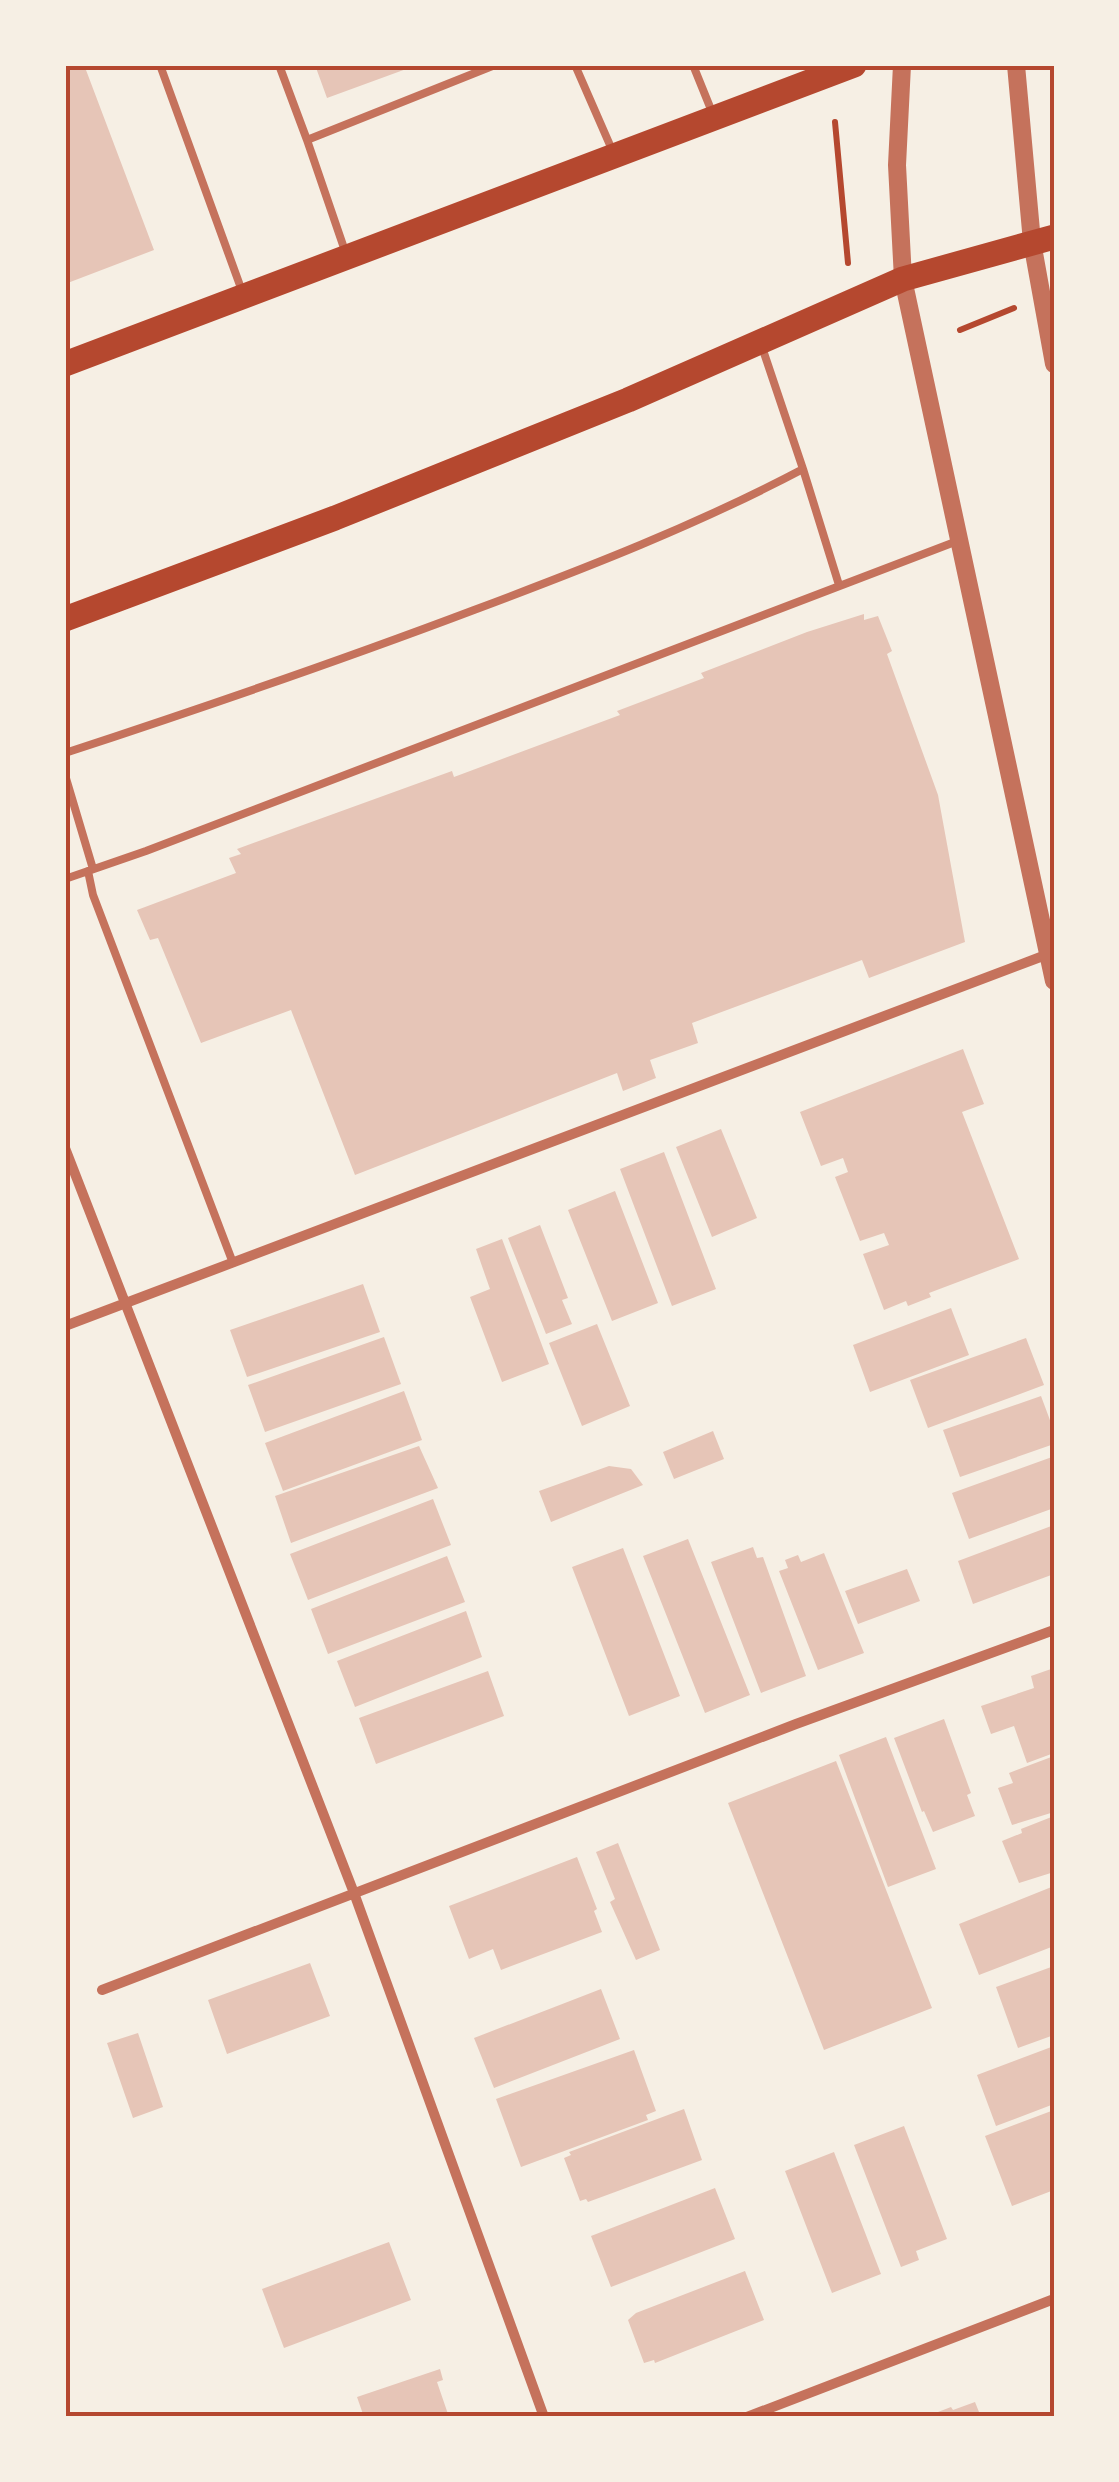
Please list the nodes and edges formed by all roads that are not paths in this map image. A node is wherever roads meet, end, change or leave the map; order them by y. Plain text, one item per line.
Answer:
1 (160, 65) edge
2 (278, 65) edge
3 (495, 65) edge
4 (576, 65) edge
5 (692, 65) edge
6 (854, 65) edge
7 (902, 65) edge
8 (1016, 65) edge
9 (714, 118) junction
10 (307, 140) junction
11 (615, 156) junction
12 (1043, 239) edge
13 (347, 257) junction
14 (903, 279) junction
15 (243, 296) junction
16 (760, 342) junction
17 (65, 364) edge
18 (1054, 364) edge
19 (803, 469) junction
20 (960, 540) junction
21 (840, 584) junction
22 (65, 619) edge
23 (65, 754) edge
24 (65, 775) edge
25 (91, 870) junction
26 (65, 879) edge
27 (1051, 953) edge
28 (1054, 981) edge
29 (65, 1148) edge
30 (233, 1262) junction
31 (126, 1304) junction
32 (65, 1326) edge
33 (1054, 1630) edge
34 (354, 1892) junction
35 (102, 1990) dead end
36 (1054, 2299) edge
37 (544, 2417) edge
38 (747, 2417) edge

1 - 15 lane
2 - 10 lane
3 - 10 lane
4 - 11 lane
5 - 9 lane
6 - 9 main road
7 - 14 street
8 - 12 street
9 - 11 main road
10 - 13 lane
11 - 13 main road
12 - 14 main road
12 - 18 street
13 - 15 main road
14 - 16 main road
14 - 20 street
15 - 17 main road
16 - 19 lane
16 - 22 main road
19 - 21 lane
19 - 23 lane
20 - 21 lane
20 - 27 street
21 - 25 lane
24 - 25 lane
25 - 26 lane
25 - 30 lane
27 - 28 street
27 - 30 street
29 - 31 street
30 - 31 street
31 - 32 street
31 - 34 street
33 - 34 street
34 - 35 street
34 - 37 street
36 - 38 street

